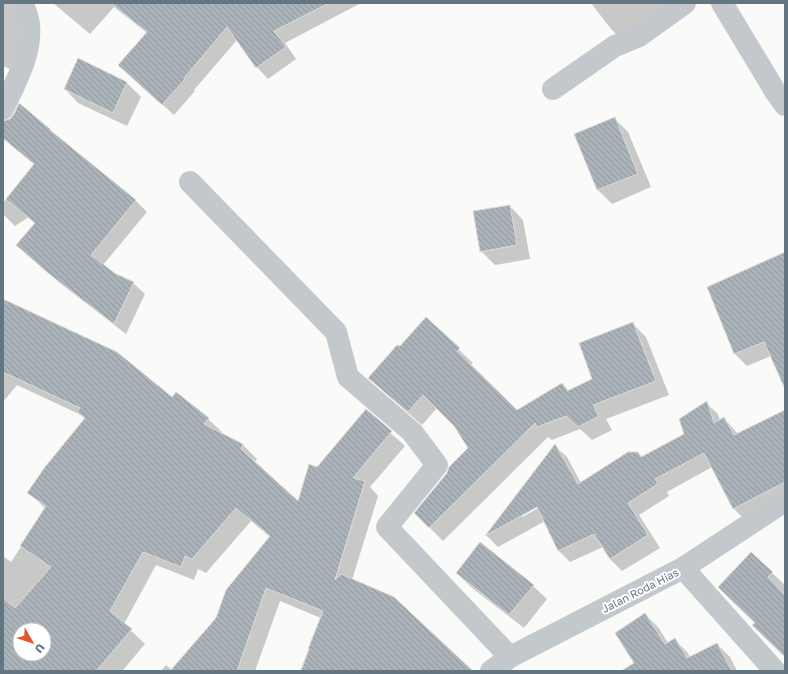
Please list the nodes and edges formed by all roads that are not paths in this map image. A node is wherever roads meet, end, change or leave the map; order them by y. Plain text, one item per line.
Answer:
1 (23, 3) edge
2 (685, 3) edge
3 (722, 3) edge
4 (553, 89) dead end
5 (785, 106) edge
6 (3, 109) edge
7 (190, 182) dead end
8 (785, 501) edge
9 (684, 568) junction
10 (510, 657) junction
11 (490, 671) edge
12 (774, 671) edge

1 - 6 street
2 - 4 street
3 - 5 street
7 - 10 street
8 - 9 street, Jalan Roda Hias
9 - 10 street, Jalan Roda Hias
9 - 12 street
10 - 11 street, Jalan Roda Hias

